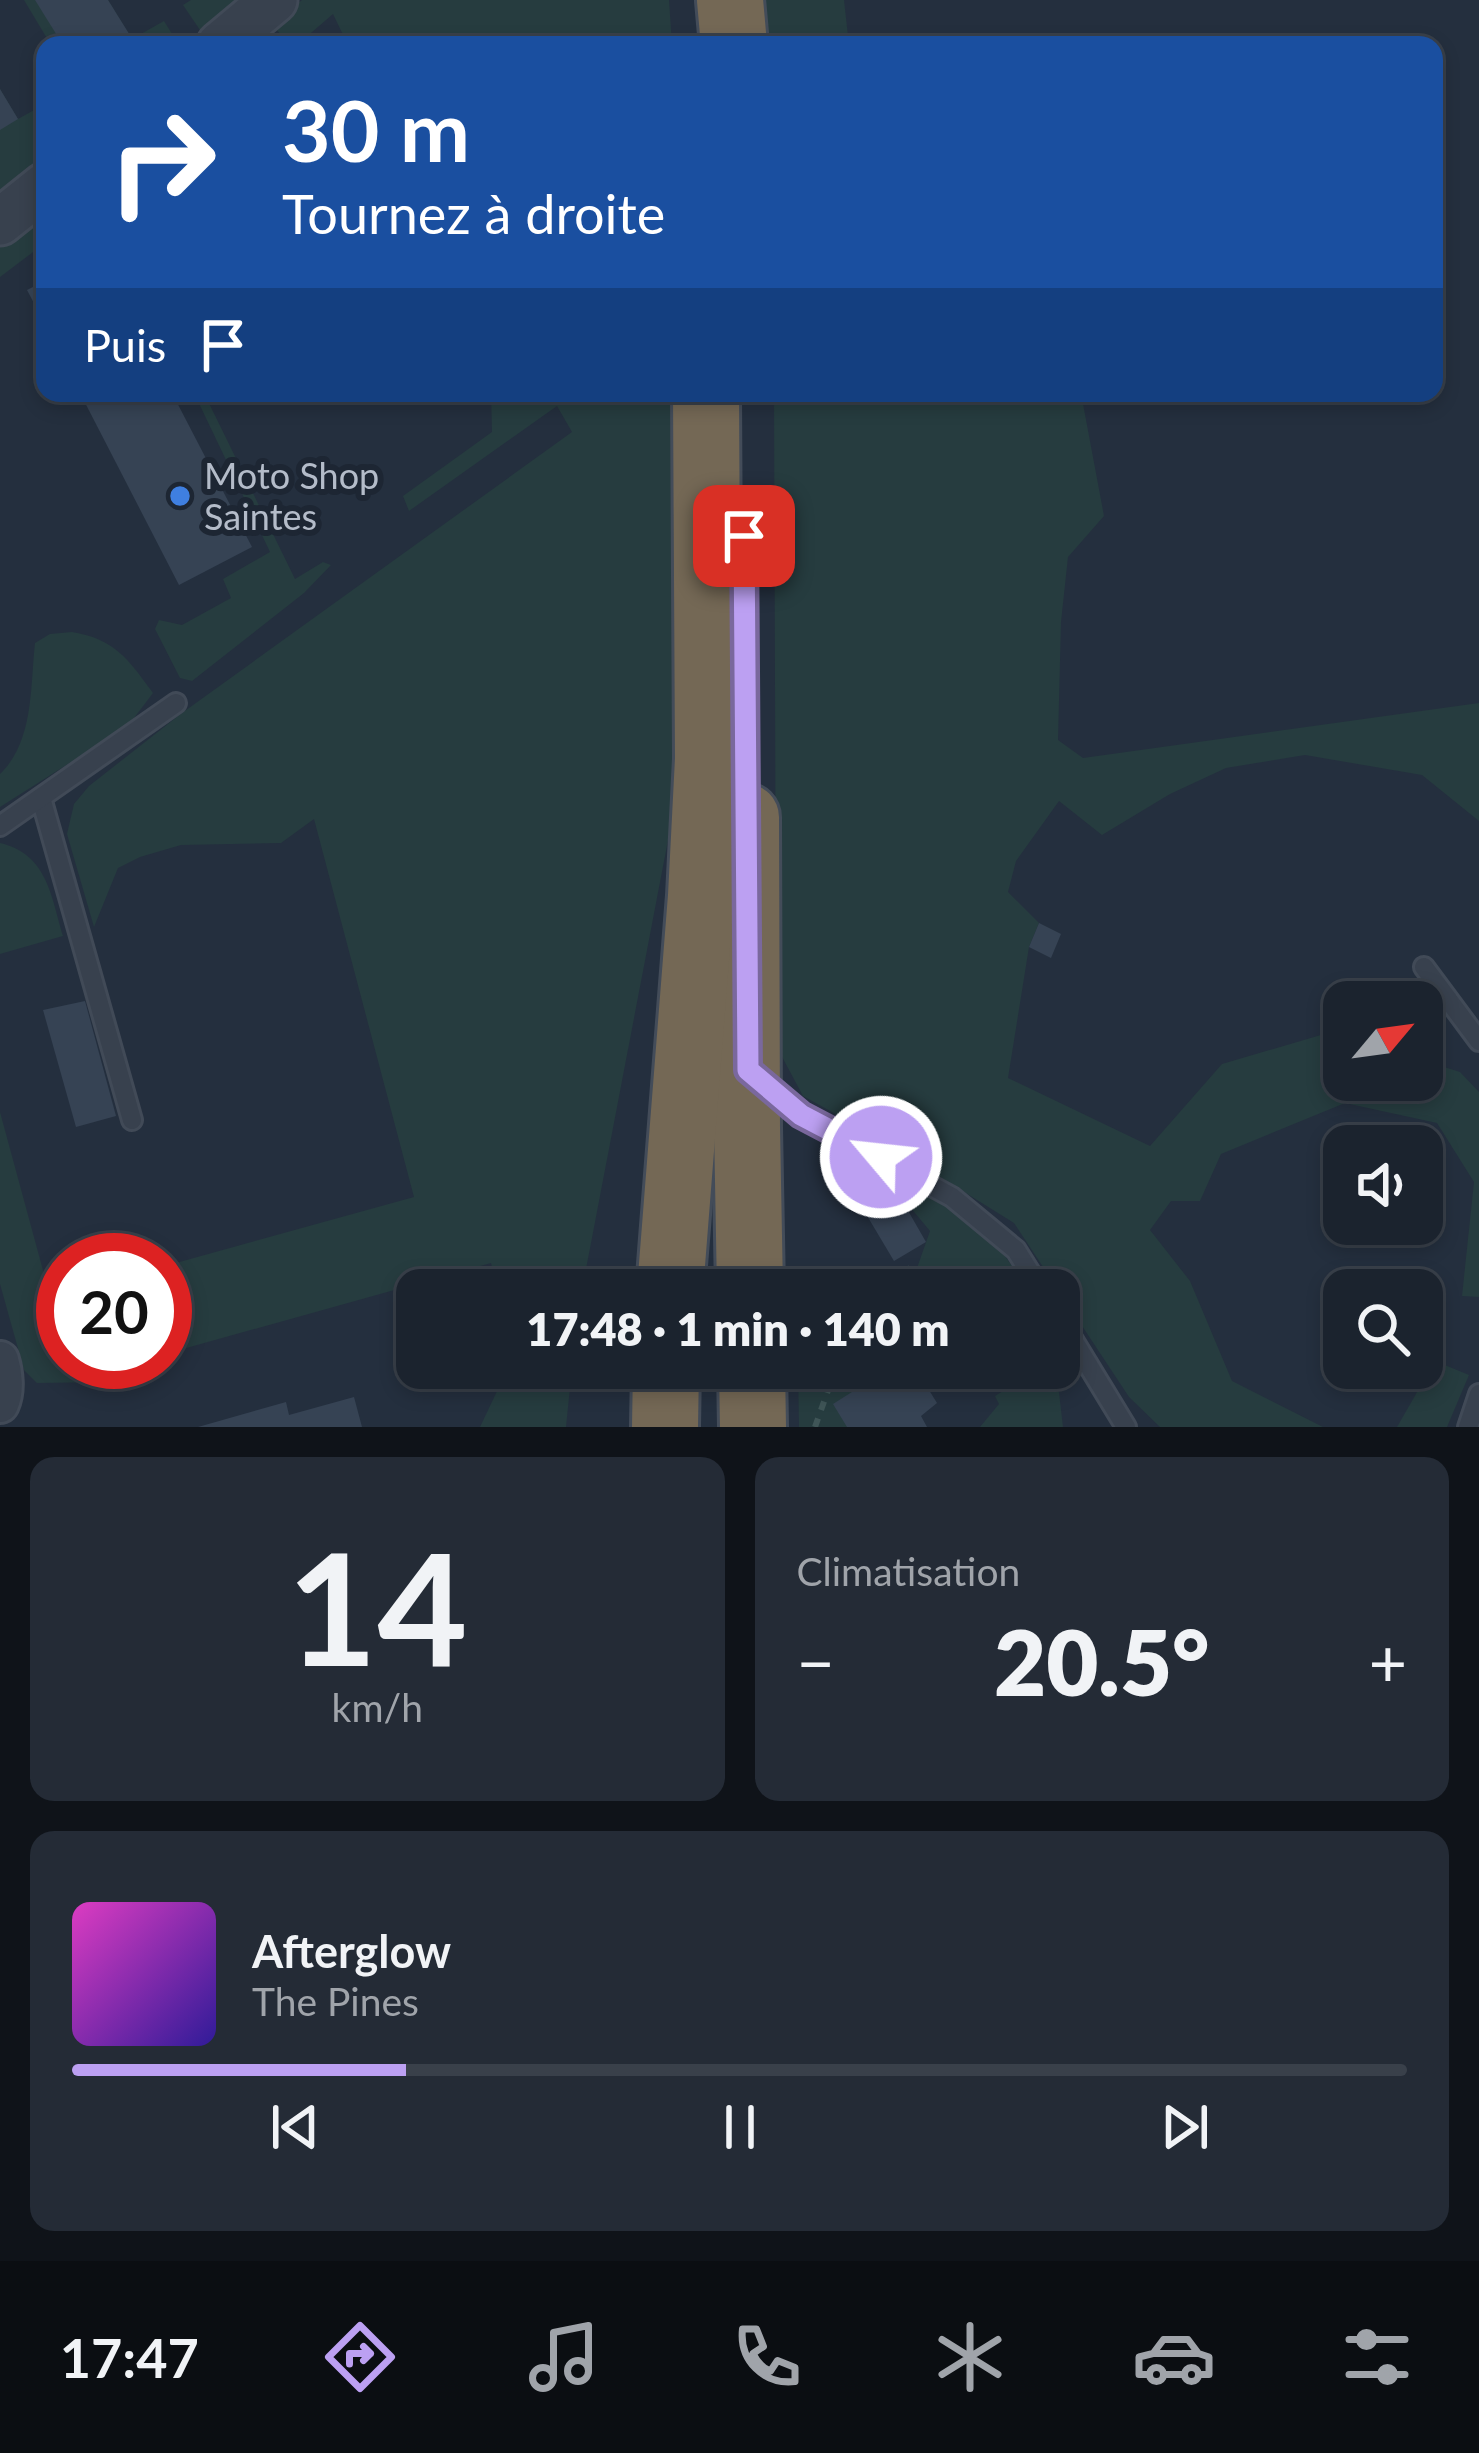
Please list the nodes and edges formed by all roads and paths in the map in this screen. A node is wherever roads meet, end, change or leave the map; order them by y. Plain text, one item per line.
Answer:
1 (274, 0) edge
2 (694, 0) edge
3 (730, 0) edge
4 (231, 36) edge
5 (696, 36) edge
6 (733, 36) edge
7 (36, 193) edge
8 (0, 221) edge
9 (706, 402) edge
10 (743, 402) edge
11 (176, 704) dead end
12 (41, 798) junction
13 (0, 826) edge
14 (1424, 967) dead end
15 (1479, 1041) edge
16 (748, 1070) junction
17 (132, 1120) dead end
18 (672, 1269) edge
19 (750, 1269) edge
20 (1028, 1269) edge
21 (1080, 1351) edge
22 (0, 1360) edge
23 (666, 1389) edge
24 (752, 1389) edge
25 (828, 1389) edge
26 (1479, 1394) edge
27 (0, 1404) edge
28 (665, 1427) edge
29 (753, 1427) edge
30 (814, 1427) edge
31 (1126, 1427) edge
32 (1468, 1427) edge

1 - 4 street
2 - 5 highway
3 - 6 highway
7 - 8 street
9 - 18 highway
10 - 16 highway
11 - 12 lane
12 - 13 lane
12 - 17 lane
14 - 15 lane
16 - 19 highway
16 - 20 lane
21 - 31 lane
22 - 27 street
23 - 28 highway
24 - 29 highway
25 - 30 path
26 - 32 lane

